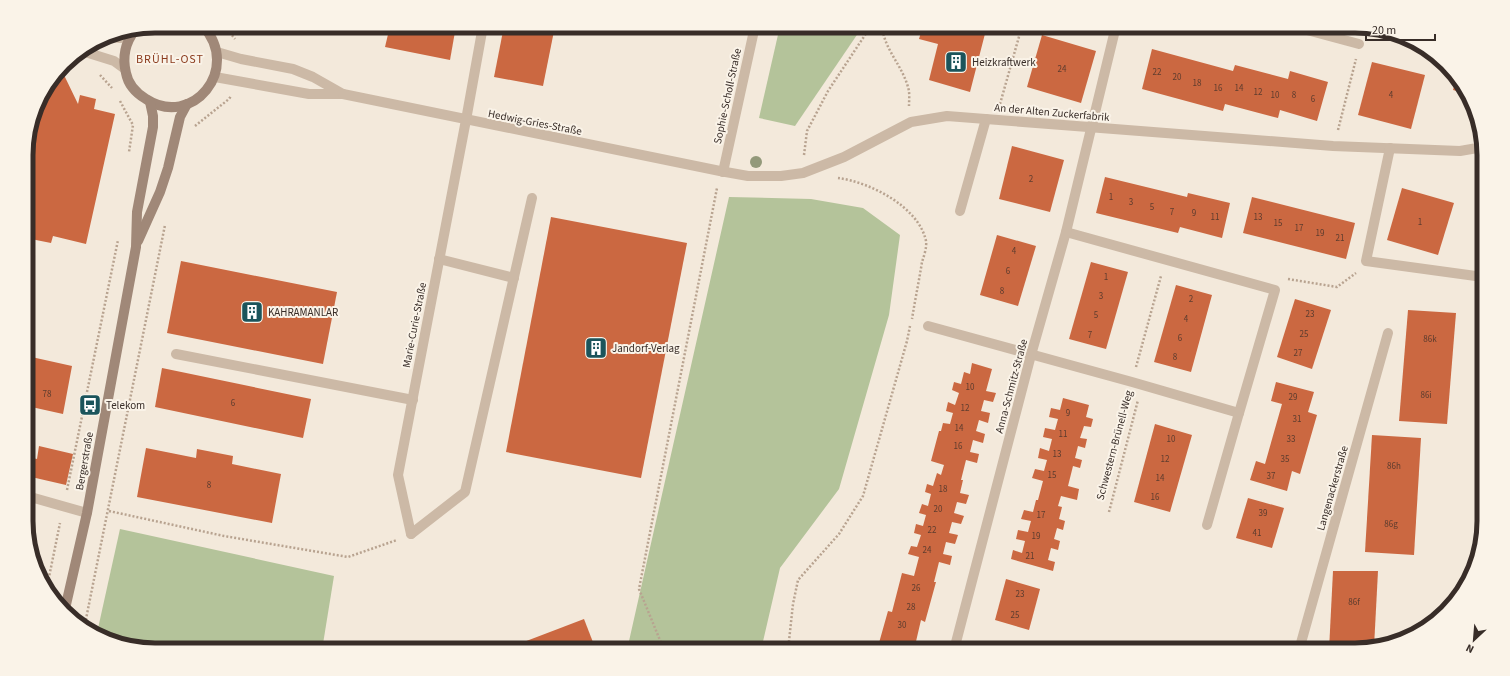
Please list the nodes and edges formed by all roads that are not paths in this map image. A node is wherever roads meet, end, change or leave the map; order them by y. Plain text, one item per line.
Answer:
1 (209, 33) edge
2 (482, 33) edge
3 (753, 33) edge
4 (1114, 33) edge
5 (1318, 33) edge
6 (131, 35) edge
7 (1360, 44) road end
8 (217, 52) junction
9 (88, 53) edge
10 (125, 69) junction
11 (214, 77) junction
12 (343, 94) junction
13 (150, 102) junction
14 (187, 104) junction
15 (466, 120) junction
16 (991, 120) junction
17 (1091, 128) junction
18 (1390, 148) junction
19 (1477, 148) edge
20 (722, 172) junction
21 (532, 198) dead end
22 (960, 211) dead end
23 (1066, 232) junction
24 (136, 247) junction
25 (439, 259) junction
26 (1477, 276) edge
27 (514, 278) junction
28 (928, 326) dead end
29 (1388, 333) dead end
30 (176, 354) dead end
31 (1031, 355) junction
32 (412, 400) junction
33 (1240, 413) junction
34 (33, 498) edge
35 (86, 513) junction
36 (1207, 525) dead end
37 (66, 604) edge
38 (956, 643) edge
39 (1301, 643) edge

1 - 8 street
2 - 15 street, Marie-Curie-Straße
3 - 20 street, Sophie-Scholl-Straße
4 - 17 street, Anna-Schmitz-Straße
5 - 7 street
6 - 10 street
8 - 11 street
8 - 12 street, Hedwig-Gries-Straße
9 - 10 street
10 - 13 street
11 - 12 street, Hedwig-Gries-Straße
11 - 14 street
12 - 15 street, Hedwig-Gries-Straße
13 - 14 street
13 - 24 street, Bergerstraße
14 - 24 street, Bergerstraße
15 - 20 street, Hedwig-Gries-Straße
15 - 25 street, Marie-Curie-Straße
16 - 17 street, An der Alten Zuckerfabrik
16 - 20 street, An der Alten Zuckerfabrik
16 - 22 street
17 - 18 street, An der Alten Zuckerfabrik
17 - 23 street, Anna-Schmitz-Straße
18 - 19 street, An der Alten Zuckerfabrik
18 - 26 street
21 - 27 street
23 - 31 street, Anna-Schmitz-Straße
23 - 33 street
24 - 35 street, Bergerstraße
25 - 27 street
25 - 32 street, Marie-Curie-Straße
27 - 32 street, Marie-Curie-Straße
28 - 31 street, Schwestern-Brünell-Weg
29 - 39 street, Langenackerstraße
30 - 32 street
31 - 33 street, Schwestern-Brünell-Weg
31 - 38 street, Anna-Schmitz-Straße
33 - 36 street
34 - 35 street
35 - 37 street, Bergerstraße

